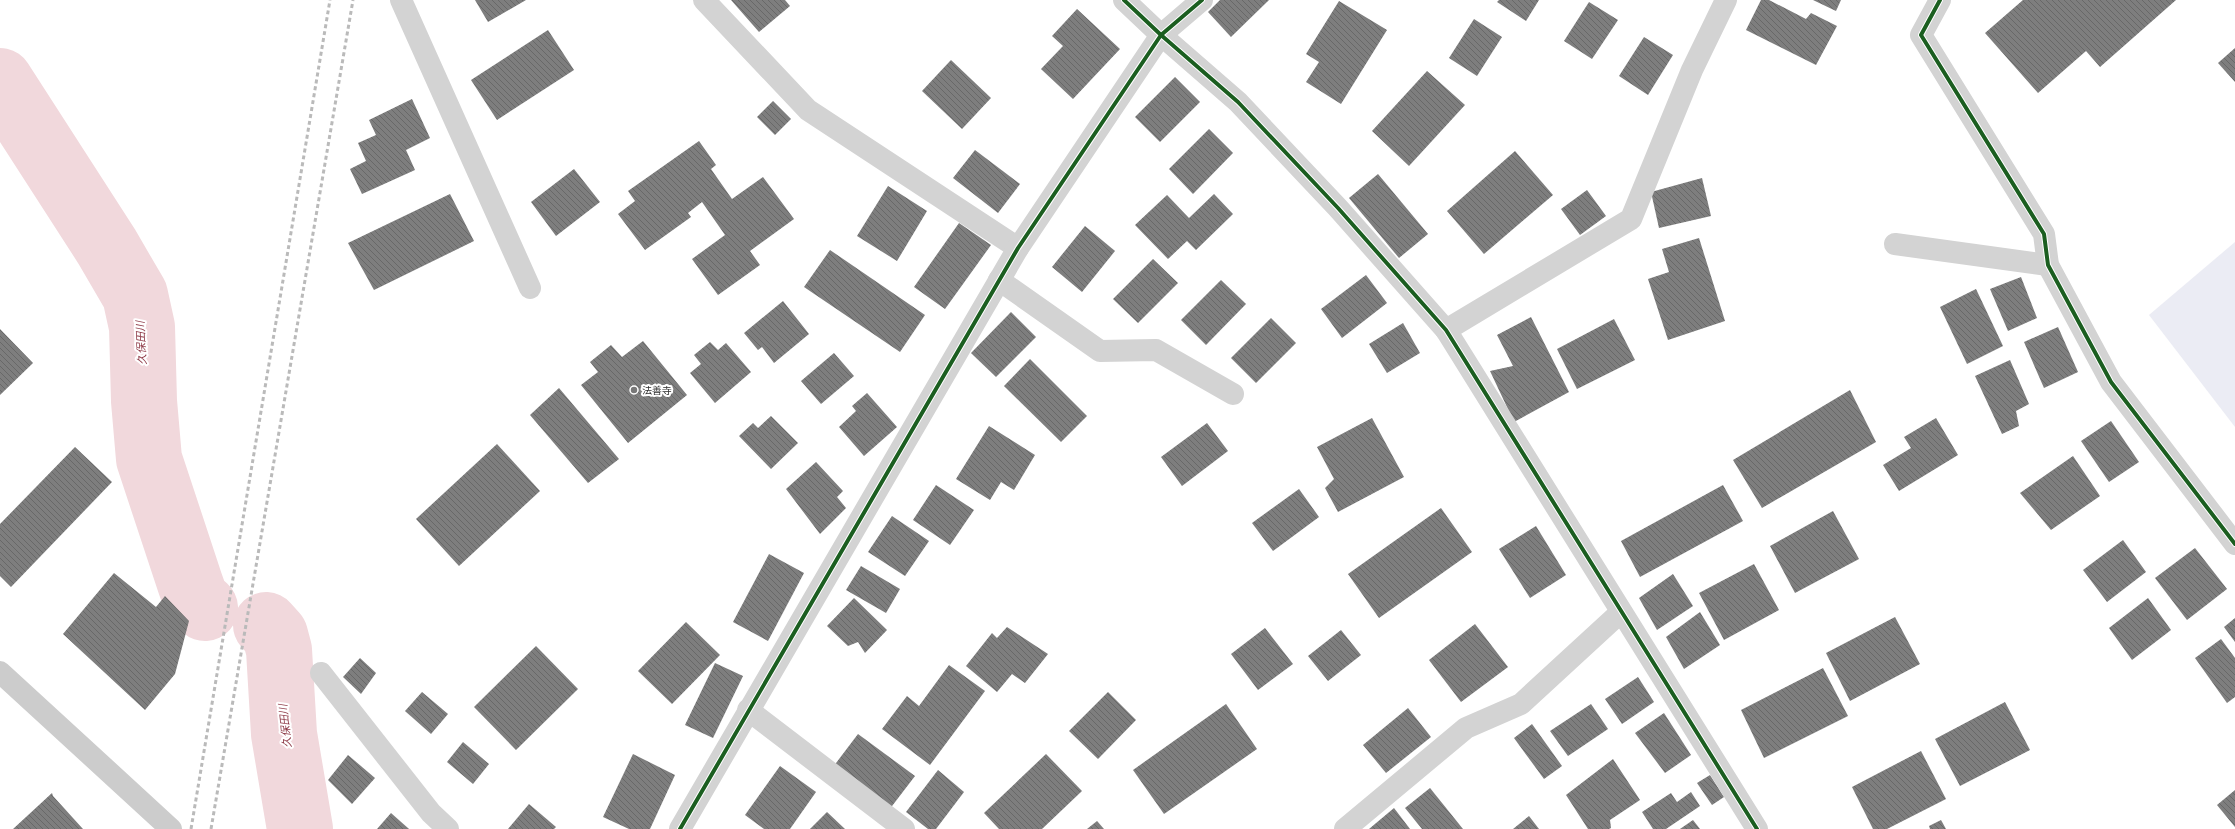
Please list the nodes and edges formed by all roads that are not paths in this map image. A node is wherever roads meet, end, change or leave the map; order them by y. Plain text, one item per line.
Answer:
1 (401, 0) edge
2 (704, 0) edge
3 (1124, 0) edge
4 (1202, 0) edge
5 (1726, 0) edge
6 (1940, 0) edge
7 (1161, 35) junction
8 (1895, 244) dead end
9 (1018, 248) junction
10 (2048, 265) junction
11 (999, 280) junction
12 (530, 288) dead end
13 (1446, 330) junction
14 (1233, 394) dead end
15 (2235, 544) edge
16 (1621, 612) junction
17 (0, 672) edge
18 (321, 673) dead end
19 (748, 710) junction
20 (171, 829) edge
21 (448, 829) edge
22 (680, 829) edge
23 (904, 829) edge
24 (1345, 829) edge
25 (1757, 829) edge

1 - 12 street
2 - 9 street
3 - 7 street
4 - 7 street
5 - 13 street
6 - 10 street
7 - 9 street
7 - 13 street
8 - 10 street
9 - 11 street
10 - 15 street
11 - 14 street
11 - 19 street
13 - 16 street
16 - 24 street
16 - 25 street
17 - 20 street
18 - 21 street
19 - 22 street
19 - 23 street

